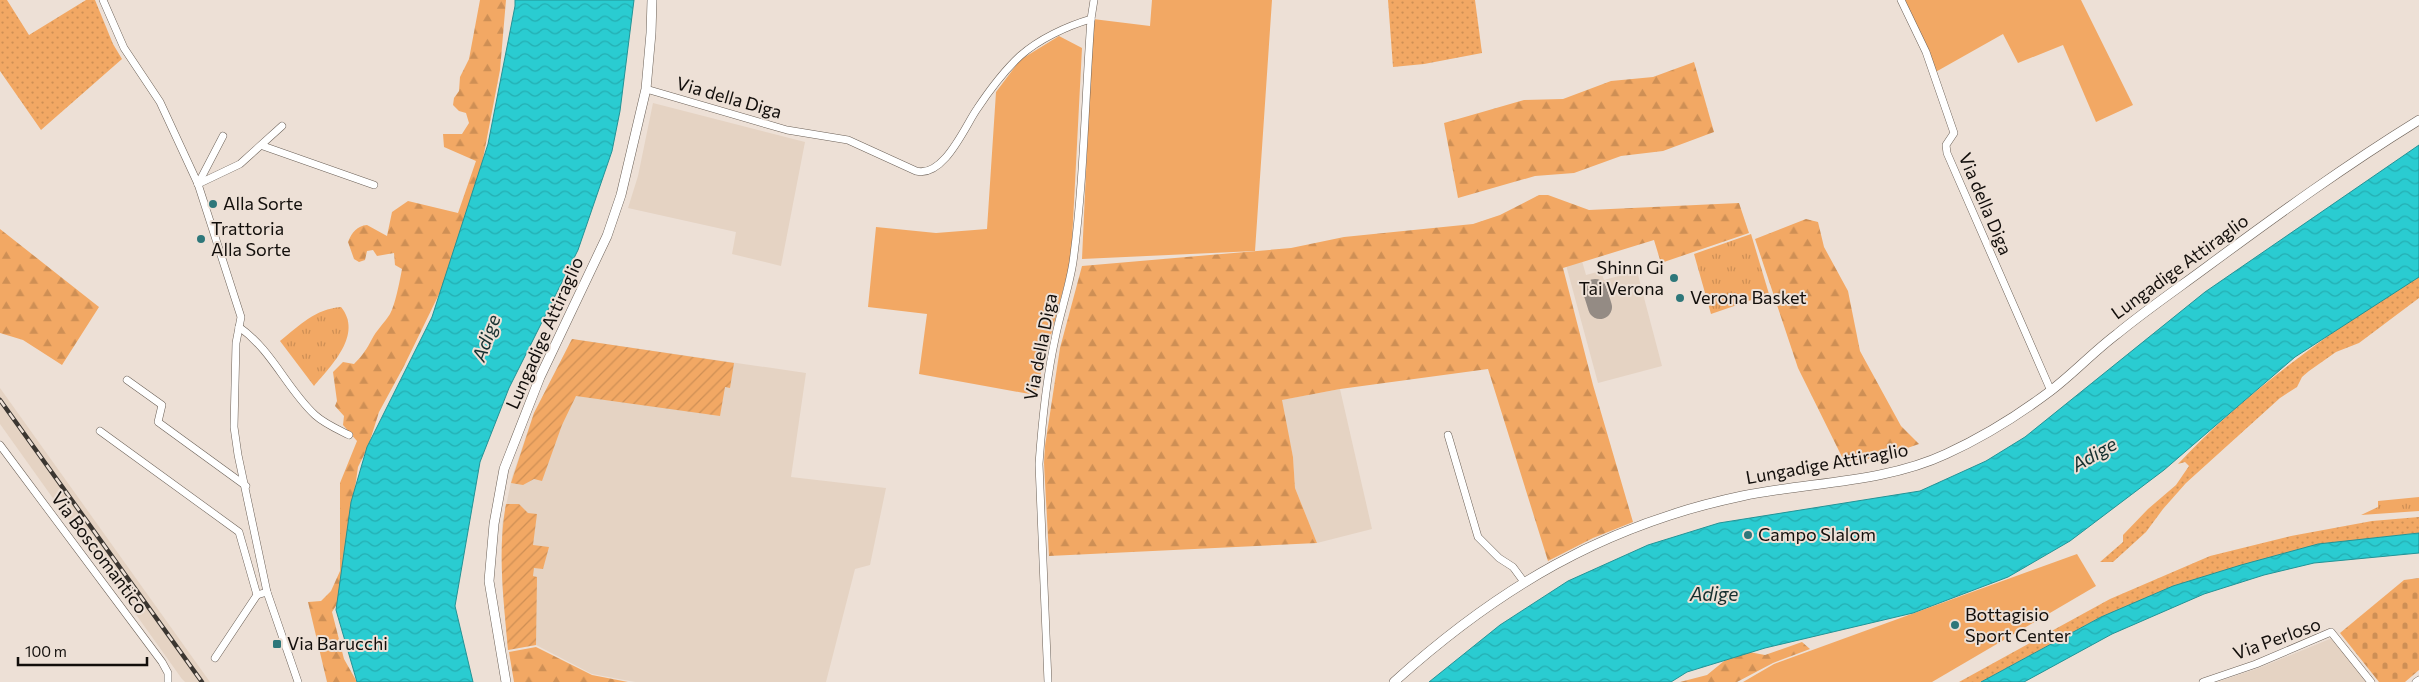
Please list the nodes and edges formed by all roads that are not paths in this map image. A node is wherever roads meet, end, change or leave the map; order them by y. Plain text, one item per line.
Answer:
1 (103, 0) edge
2 (652, 0) edge
3 (1094, 0) edge
4 (1901, 0) edge
5 (1091, 19) junction
6 (646, 89) junction
7 (2419, 120) edge
8 (282, 126) dead end
9 (223, 136) dead end
10 (263, 146) junction
11 (198, 184) junction
12 (374, 185) dead end
13 (239, 327) junction
14 (127, 380) dead end
15 (2051, 391) junction
16 (100, 432) dead end
17 (349, 435) dead end
18 (1448, 435) dead end
19 (0, 445) edge
20 (246, 486) junction
21 (1524, 582) junction
22 (267, 592) junction
23 (256, 595) junction
24 (216, 658) dead end
25 (168, 682) edge
26 (298, 682) edge
27 (506, 682) edge
28 (1048, 682) edge
29 (1394, 682) edge
30 (2203, 682) edge
31 (2371, 682) edge

1 - 11 street
2 - 6 street, Lungadige Attiraglio
3 - 5 street, Via della Diga
4 - 15 street, Via della Diga
5 - 6 street, Via della Diga
5 - 28 street, Via della Diga
6 - 27 street, Lungadige Attiraglio
7 - 15 street, Lungadige Attiraglio
8 - 10 street
9 - 11 street
10 - 11 street
10 - 12 street
11 - 13 street
13 - 17 street
13 - 20 street
14 - 20 street
15 - 21 street, Lungadige Attiraglio
16 - 23 street
18 - 21 street
19 - 25 street, Via Boscomantico
20 - 22 street
21 - 29 street, Lungadige Attiraglio
22 - 23 street
22 - 26 street
23 - 24 street
30 - 31 street, Via Perloso

